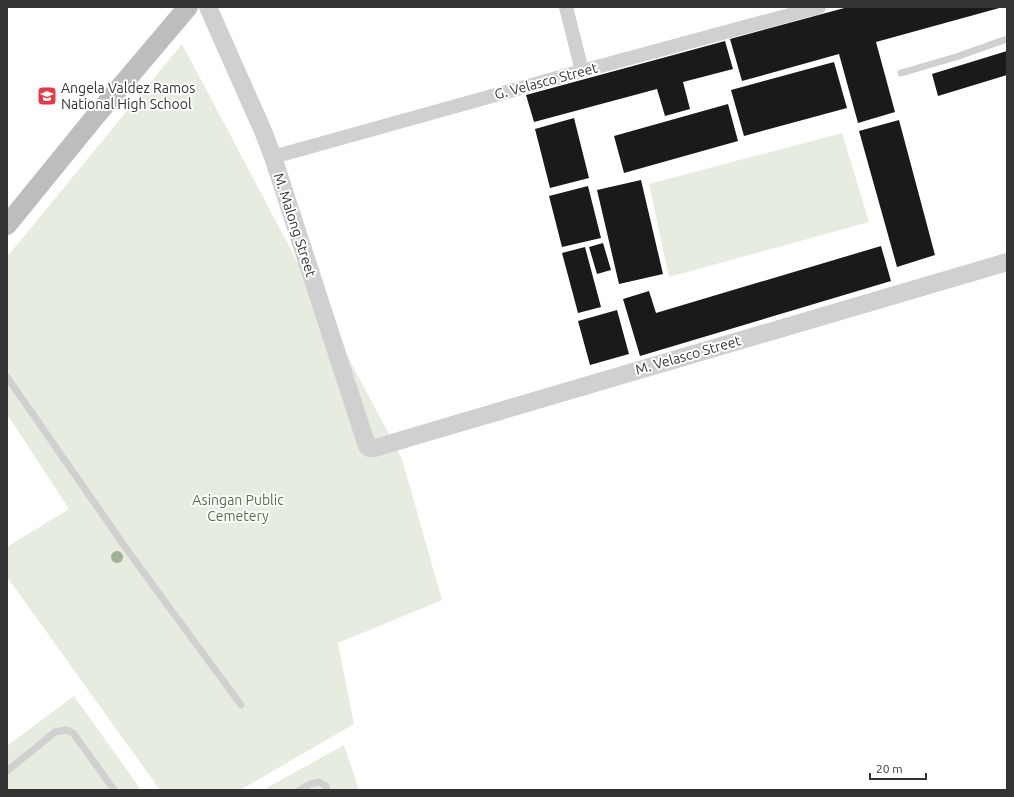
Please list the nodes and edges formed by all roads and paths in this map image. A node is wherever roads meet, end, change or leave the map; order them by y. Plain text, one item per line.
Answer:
1 (188, 7) edge
2 (208, 7) edge
3 (566, 7) edge
4 (819, 7) edge
5 (1007, 39) edge
6 (582, 71) junction
7 (901, 73) dead end
8 (273, 157) junction
9 (8, 221) edge
10 (1007, 262) edge
11 (7, 377) edge
12 (370, 448) joint
13 (241, 705) dead end
14 (7, 771) edge
15 (114, 790) edge
16 (300, 790) edge
17 (327, 790) edge

1 - 9 main road
2 - 8 street, M. Malong Street
3 - 6 street
4 - 6 street, G. Velasco Street
5 - 7 lane
6 - 8 street, G. Velasco Street
8 - 12 street, M. Malong Street
10 - 12 street, M. Velasco Street
11 - 13 lane
14 - 15 lane
16 - 17 lane

